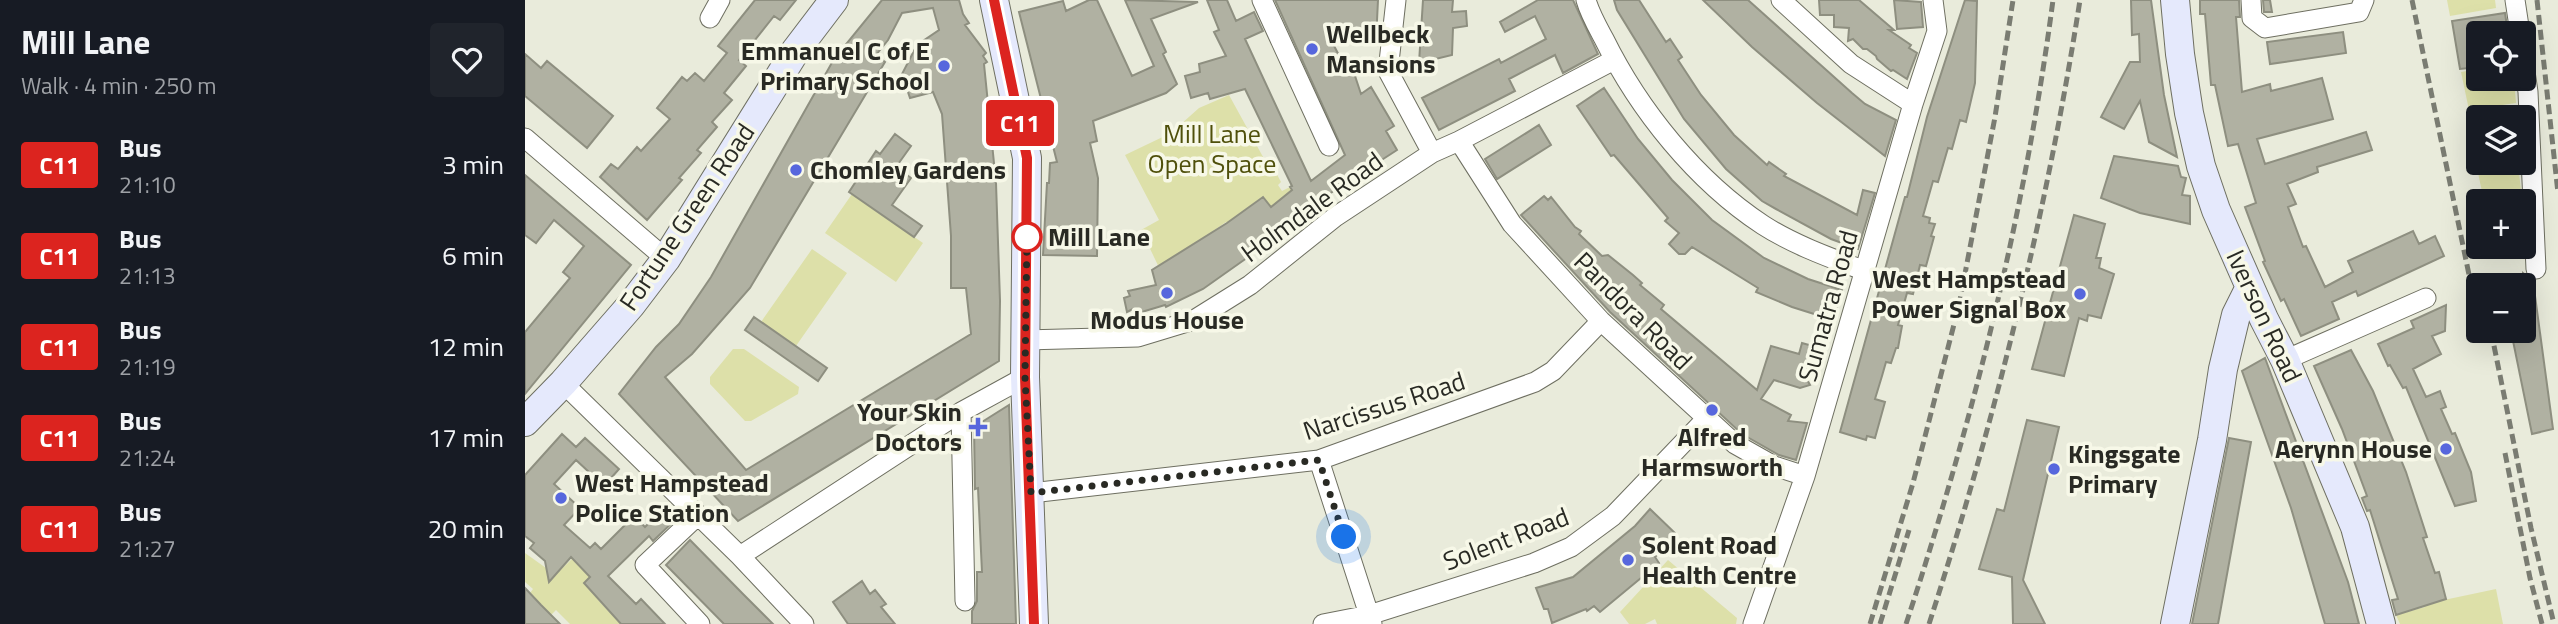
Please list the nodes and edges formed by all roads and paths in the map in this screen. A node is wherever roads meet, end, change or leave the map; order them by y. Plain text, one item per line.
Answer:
1 (720, 0) edge
2 (834, 0) edge
3 (994, 0) edge
4 (1262, 0) edge
5 (1396, 0) edge
6 (1586, 0) edge
7 (1781, 0) edge
8 (1933, 0) edge
9 (2175, 0) edge
10 (2251, 0) edge
11 (2364, 0) edge
12 (2515, 0) edge
13 (711, 18) dead end
14 (2518, 21) edge
15 (1614, 60) junction
16 (2528, 91) edge
17 (1913, 104) junction
18 (525, 138) edge
19 (1459, 141) junction
20 (1329, 146) dead end
21 (1432, 153) junction
22 (666, 259) junction
23 (2536, 270) dead end
24 (1865, 271) junction
25 (2251, 287) junction
26 (2426, 298) dead end
27 (1601, 321) junction
28 (1025, 340) junction
29 (2285, 360) junction
30 (1025, 377) junction
31 (563, 383) junction
32 (961, 412) junction
33 (1706, 419) junction
34 (525, 422) edge
35 (1319, 460) junction
36 (1805, 476) junction
37 (1031, 493) junction
38 (698, 515) junction
39 (740, 556) junction
40 (965, 601) dead end
41 (1370, 619) edge
42 (700, 624) edge
43 (804, 624) edge
44 (1034, 624) edge
45 (1323, 624) edge
46 (1753, 624) edge
47 (2175, 624) edge
48 (2381, 624) edge

1 - 13 street
2 - 22 main road, Fortune Green Road
3 - 28 main road
4 - 20 street
5 - 21 street
6 - 15 street
7 - 17 street
8 - 17 street, Sumatra Road
9 - 25 main road, Iverson Road
10 - 11 street
12 - 14 street
15 - 19 street, Holmdale Road
15 - 24 street
16 - 23 street
17 - 24 street, Sumatra Road
18 - 22 street
19 - 21 street, Holmdale Road
19 - 27 street, Pandora Road
21 - 28 street, Holmdale Road
22 - 31 main road, Fortune Green Road
24 - 36 street, Sumatra Road
25 - 29 main road, Iverson Road
25 - 47 main road
26 - 29 street
27 - 33 street, Pandora Road
27 - 35 street, Narcissus Road
28 - 30 main road
29 - 48 main road, Iverson Road
30 - 32 street
30 - 37 main road
31 - 34 main road, Fortune Green Road
31 - 38 street
32 - 39 street
32 - 40 street
33 - 36 street, Pandora Road
33 - 41 street, Solent Road
35 - 37 street, Narcissus Road
35 - 41 street
36 - 46 street, Sumatra Road
37 - 44 main road
38 - 39 street
38 - 42 street
39 - 43 street
41 - 45 street, Solent Road

